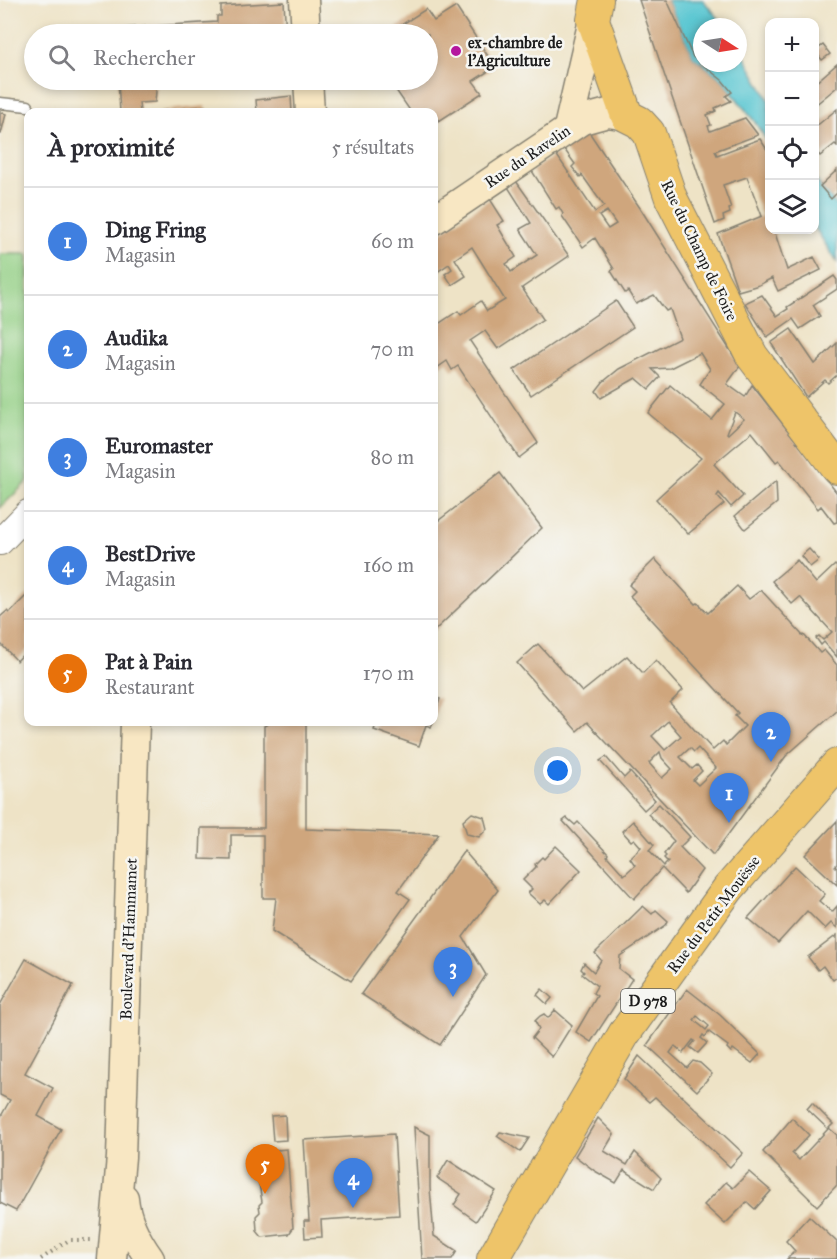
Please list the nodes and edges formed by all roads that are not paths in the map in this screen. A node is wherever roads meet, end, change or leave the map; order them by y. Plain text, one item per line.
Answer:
1 (304, 0) edge
2 (595, 10) edge
3 (305, 24) edge
4 (309, 90) edge
5 (0, 103) edge
6 (28, 106) dead end
7 (310, 108) edge
8 (627, 116) junction
9 (568, 128) junction
10 (438, 217) edge
11 (837, 468) edge
12 (24, 517) edge
13 (0, 542) edge
14 (135, 726) edge
15 (837, 765) edge
16 (121, 1158) junction
17 (113, 1249) edge
18 (150, 1259) edge
19 (493, 1259) edge

1 - 3 main road
2 - 8 main road
2 - 9 main road
4 - 7 main road
5 - 6 lane
8 - 9 main road, Rue du Ravelin
8 - 11 main road, Rue du Champ de Foire
9 - 10 main road, Rue du Ravelin
12 - 13 street
14 - 16 main road, Boulevard d'Hammamet
15 - 19 main road, Rue du Petit Mouësse / D 978
16 - 17 main road, Boulevard d'Hammamet
16 - 18 main road, Boulevard d'Hammamet

